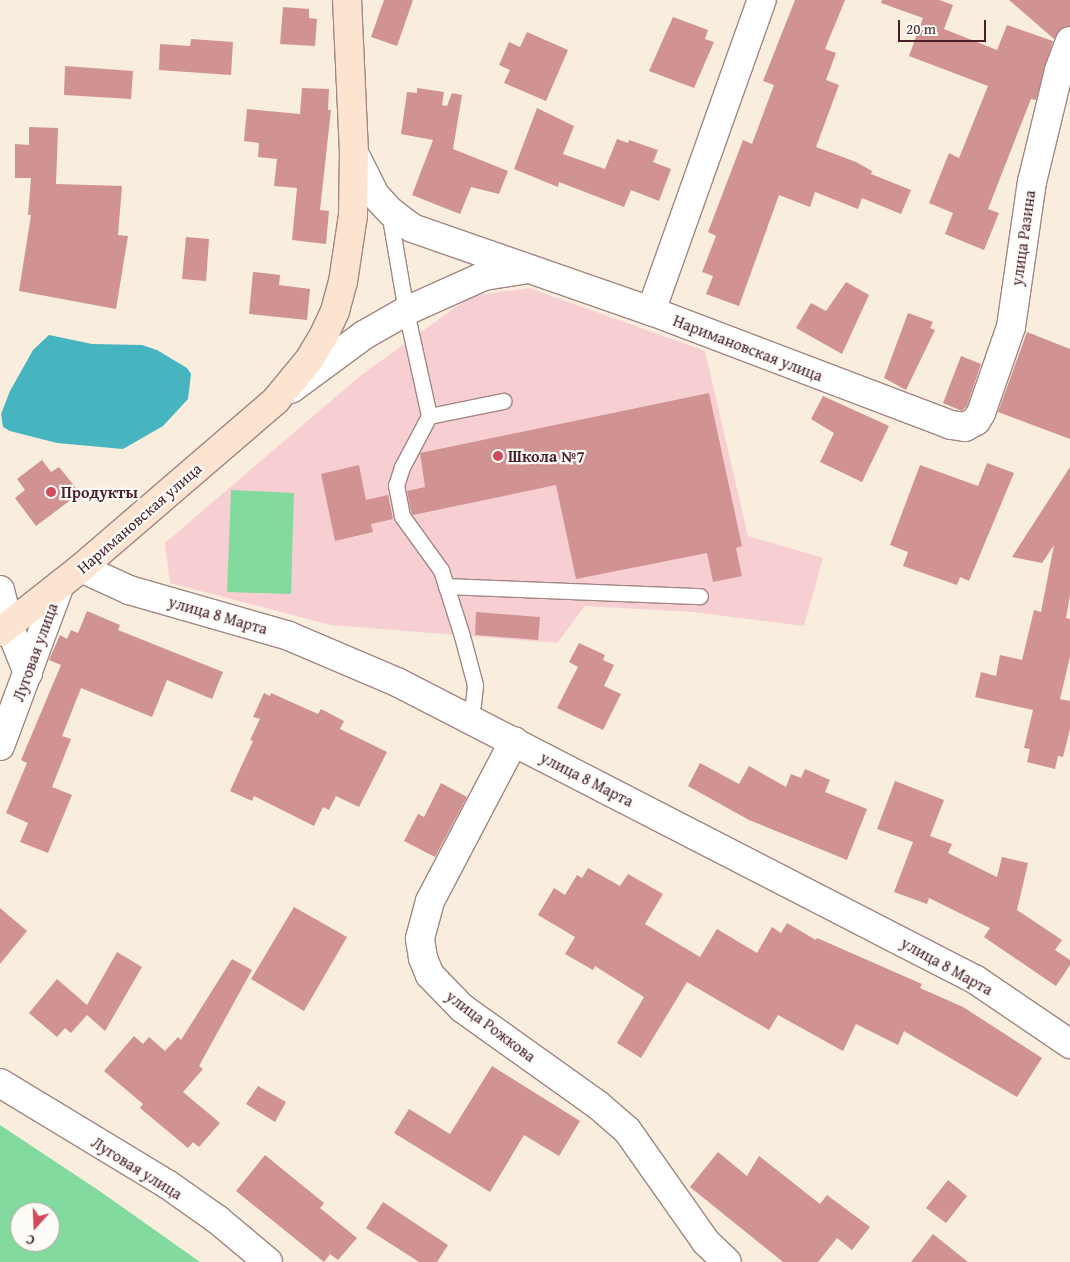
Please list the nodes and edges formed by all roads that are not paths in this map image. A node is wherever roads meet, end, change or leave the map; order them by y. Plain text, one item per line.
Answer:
1 (346, 0) edge
2 (762, 0) edge
3 (1070, 41) edge
4 (354, 153) junction
5 (388, 210) junction
6 (530, 270) junction
7 (406, 311) junction
8 (651, 311) junction
9 (276, 400) junction
10 (504, 401) dead end
11 (429, 416) junction
12 (965, 427) joint
13 (81, 568) junction
14 (60, 586) junction
15 (446, 586) junction
16 (0, 590) edge
17 (700, 596) dead end
18 (4, 629) edge
19 (28, 673) junction
20 (466, 717) junction
21 (514, 741) junction
22 (0, 746) edge
23 (1070, 1044) edge
24 (0, 1083) edge
25 (268, 1262) edge
26 (728, 1262) edge

1 - 4 street, Наримановская улица
2 - 8 street
3 - 12 street, улица Разина
4 - 5 street, Наримановская улица
4 - 9 street, Наримановская улица
5 - 6 street, Наримановская улица
5 - 7 lane
6 - 7 street, Наримановская улица
6 - 8 street, Наримановская улица
7 - 9 street, Наримановская улица
7 - 11 lane
8 - 12 street, Наримановская улица
9 - 13 street, Наримановская улица
10 - 11 lane
11 - 15 lane
13 - 14 street, Наримановская улица
13 - 20 street, улица 8 Марта
14 - 18 street, Наримановская улица
14 - 19 street, Луговая улица
15 - 17 lane
15 - 20 lane
16 - 18 street
18 - 19 street
19 - 22 street, Луговая улица
20 - 21 street, улица 8 Марта
21 - 23 street, улица 8 Марта
21 - 26 street, улица Рожкова
24 - 25 street, Луговая улица

